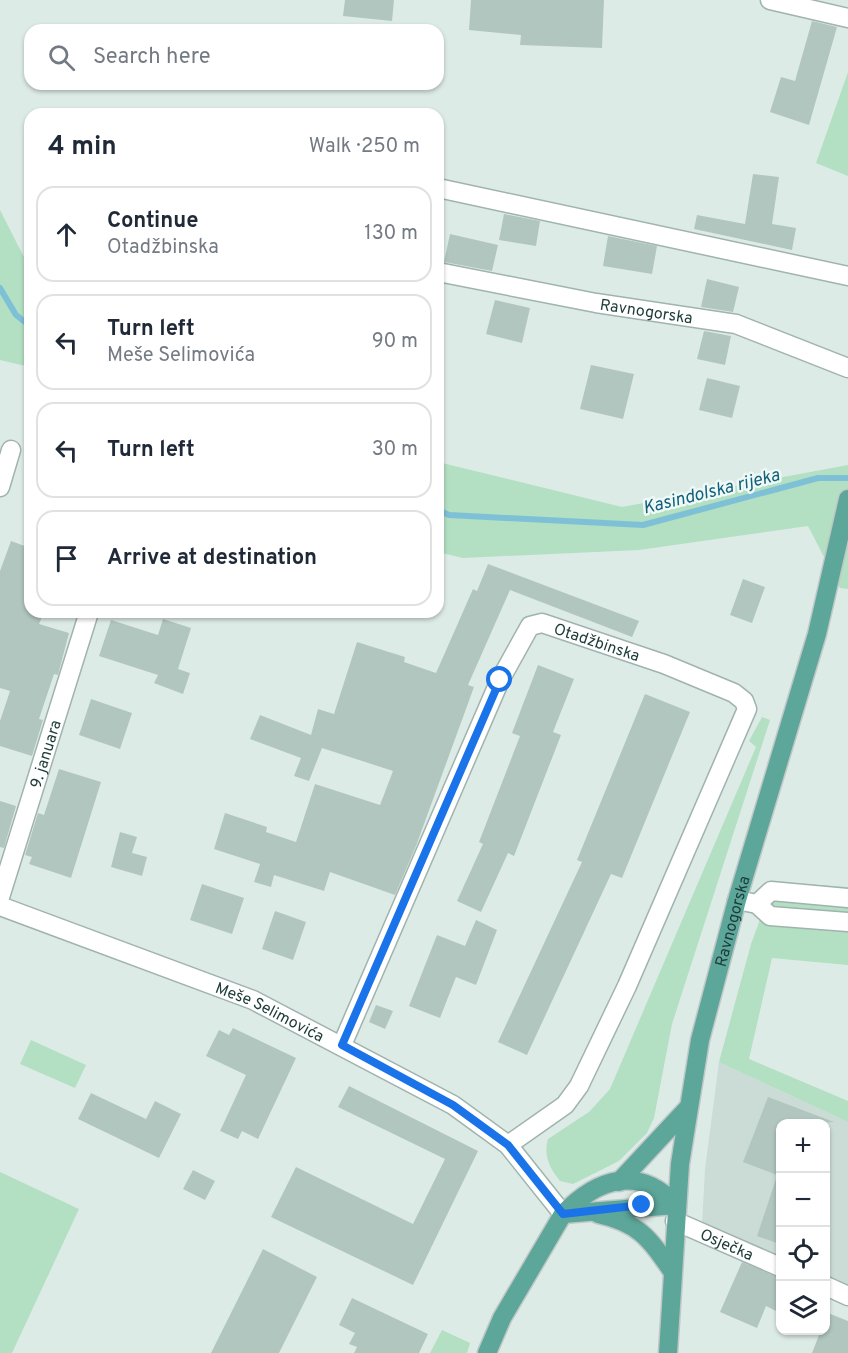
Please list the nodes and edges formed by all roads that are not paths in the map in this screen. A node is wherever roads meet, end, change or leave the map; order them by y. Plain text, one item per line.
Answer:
1 (770, 0) edge
2 (848, 18) edge
3 (444, 189) edge
4 (444, 273) edge
5 (848, 276) edge
6 (848, 368) edge
7 (11, 450) dead end
8 (0, 487) edge
9 (848, 499) edge
10 (87, 618) edge
11 (0, 897) edge
12 (848, 898) edge
13 (736, 900) junction
14 (757, 904) junction
15 (0, 906) edge
16 (848, 922) edge
17 (342, 1045) junction
18 (688, 1108) junction
19 (508, 1145) junction
20 (619, 1182) junction
21 (588, 1211) junction
22 (675, 1213) junction
23 (563, 1214) junction
24 (776, 1265) edge
25 (672, 1271) junction
26 (830, 1288) edge
27 (848, 1296) edge
28 (487, 1353) edge
29 (669, 1353) edge

1 - 2 street
3 - 5 street
4 - 6 street, Ravnogorska
7 - 8 street
9 - 13 main road, Ravnogorska
10 - 11 street, 9. januara
12 - 14 street
13 - 14 street
13 - 18 main road, Ravnogorska
14 - 16 street
15 - 17 street, Meše Selimovića
17 - 19 street, Meše Selimovića
17 - 19 street, Otadžbinska
18 - 20 main road
18 - 22 main road, Ravnogorska
19 - 23 street, Meše Selimovića
20 - 22 main road
20 - 23 main road
21 - 22 main road
21 - 23 main road
21 - 25 main road
22 - 24 street, Osječka
22 - 25 main road, Ravnogorska
23 - 28 main road
25 - 29 main road, Ravnogorska
26 - 27 street

